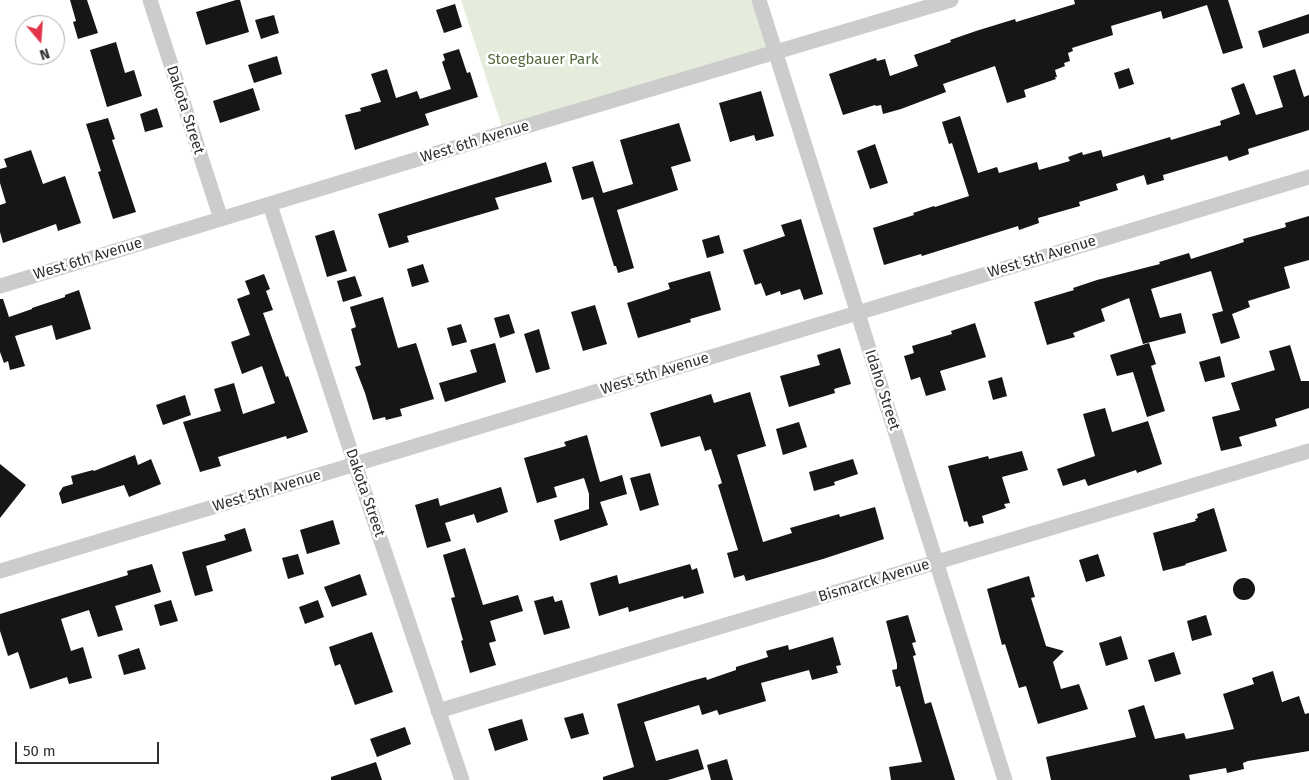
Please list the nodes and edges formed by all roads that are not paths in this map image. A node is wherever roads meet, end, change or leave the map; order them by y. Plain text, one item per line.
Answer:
1 (150, 0) edge
2 (759, 0) edge
3 (952, 0) edge
4 (776, 53) junction
5 (1309, 177) edge
6 (270, 205) junction
7 (221, 219) junction
8 (0, 286) edge
9 (857, 313) junction
10 (1309, 451) edge
11 (355, 464) junction
12 (937, 562) junction
13 (0, 571) edge
14 (438, 711) junction
15 (462, 780) edge
16 (1005, 780) edge

1 - 7 street, Dakota Street
2 - 4 street, Idaho Street
3 - 4 street, West 6th Avenue
4 - 6 street, West 6th Avenue
4 - 9 street, Idaho Street
5 - 9 street, West 5th Avenue
6 - 7 street, West 6th Avenue
6 - 11 street, Dakota Street
7 - 8 street, West 6th Avenue
9 - 11 street, West 5th Avenue
9 - 12 street, Idaho Street
10 - 12 street, Bismarck Avenue
11 - 13 street, West 5th Avenue
11 - 14 street, Dakota Street
12 - 14 street, Bismarck Avenue
12 - 16 street, Idaho Street
14 - 15 street, Dakota Street

